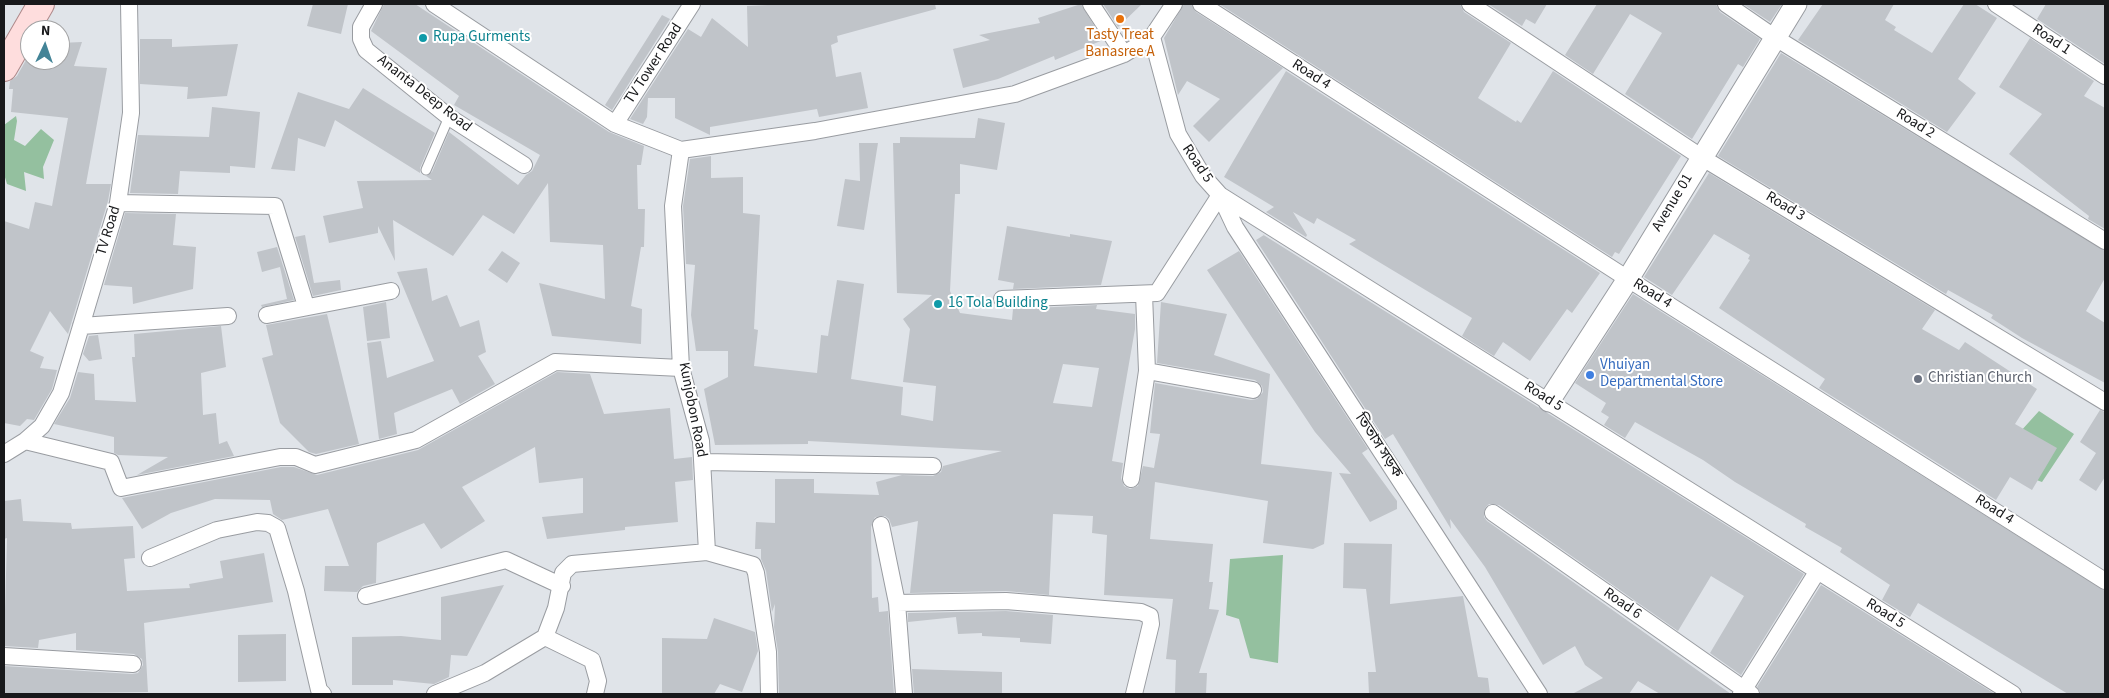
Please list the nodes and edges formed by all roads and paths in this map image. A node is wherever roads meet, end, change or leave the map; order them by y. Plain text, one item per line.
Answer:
1 (41, 4) edge
2 (129, 4) edge
3 (374, 4) edge
4 (434, 4) edge
5 (692, 4) edge
6 (1091, 4) edge
7 (1174, 4) edge
8 (1200, 4) edge
9 (1470, 4) edge
10 (1726, 4) edge
11 (1796, 4) edge
12 (1996, 4) edge
13 (1152, 37) junction
14 (1774, 37) junction
15 (1124, 54) junction
16 (4, 68) edge
17 (2105, 76) edge
18 (448, 117) junction
19 (615, 124) junction
20 (681, 150) junction
21 (1701, 157) junction
22 (524, 166) dead end
23 (426, 170) dead end
24 (1220, 195) junction
25 (118, 203) junction
26 (2105, 240) edge
27 (1628, 279) junction
28 (391, 291) dead end
29 (1144, 294) junction
30 (1002, 298) dead end
31 (306, 306) junction
32 (267, 315) dead end
33 (228, 316) dead end
34 (81, 326) junction
35 (681, 368) junction
36 (1147, 371) junction
37 (1253, 390) dead end
38 (1549, 401) junction
39 (2105, 402) edge
40 (24, 441) junction
41 (4, 454) edge
42 (702, 462) junction
43 (933, 466) dead end
44 (1131, 479) dead end
45 (1493, 513) dead end
46 (881, 525) dead end
47 (708, 552) junction
48 (150, 558) dead end
49 (1817, 572) junction
50 (2105, 581) edge
51 (562, 586) junction
52 (366, 596) dead end
53 (897, 603) junction
54 (545, 637) junction
55 (4, 656) edge
56 (133, 664) dead end
57 (1745, 693) edge
58 (323, 694) edge
59 (435, 694) edge
60 (595, 694) edge
61 (770, 694) edge
62 (904, 694) edge
63 (1134, 694) edge
64 (1538, 694) edge
65 (2013, 694) edge

1 - 16 main road
2 - 25 street, TV Road
3 - 18 street, Ananta Deep Road
4 - 19 street
5 - 19 street, TV Tower Road
6 - 15 street
7 - 13 street
8 - 27 street, Road 4
9 - 21 street, Road 3
10 - 14 street, Road 2
11 - 14 street, Avenue 01
12 - 17 street, Road 1
13 - 15 street
13 - 24 street, Road 5
14 - 21 street, Avenue 01
14 - 26 street, Road 2
15 - 20 street
18 - 22 street, Ananta Deep Road
18 - 23 lane
19 - 20 street
20 - 35 street, Kunjobon Road
21 - 27 street, Avenue 01
21 - 39 street, Road 3
24 - 29 street
24 - 38 street, Road 5
24 - 64 street, তিতাস সড়ক
25 - 31 street
25 - 34 street, TV Road
27 - 38 street, Avenue 01
27 - 50 street, Road 4
28 - 31 street
29 - 30 street
29 - 36 street
31 - 32 street
33 - 34 street
34 - 40 street, TV Road
35 - 40 street
35 - 42 street, Kunjobon Road
36 - 37 street
36 - 44 street
38 - 49 street, Road 5
40 - 41 street, TV Road
42 - 43 street
42 - 47 street, Kunjobon Road
45 - 57 street, Road 6
46 - 53 street
47 - 51 street
47 - 61 street
48 - 58 street
49 - 57 street
49 - 65 street, Road 5
51 - 52 street
51 - 54 street
53 - 62 street
53 - 63 street
54 - 59 street
54 - 60 street
55 - 56 street

